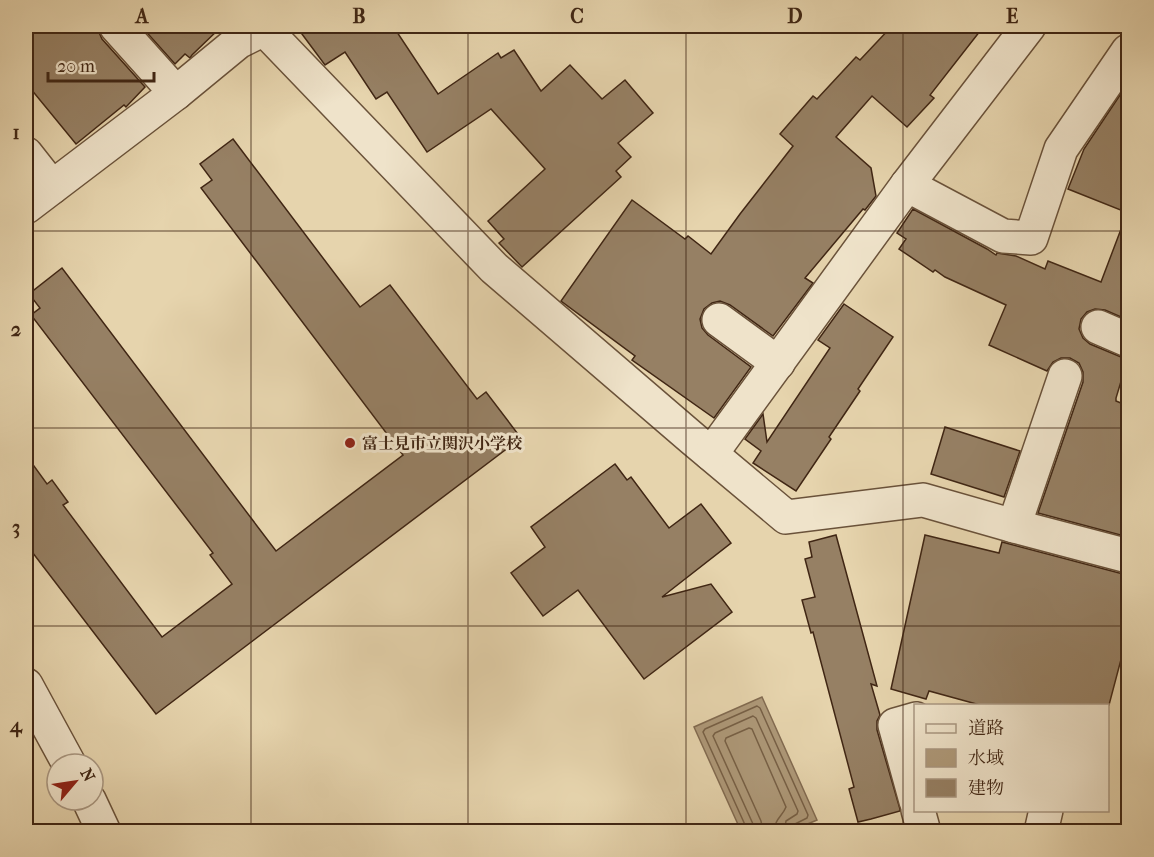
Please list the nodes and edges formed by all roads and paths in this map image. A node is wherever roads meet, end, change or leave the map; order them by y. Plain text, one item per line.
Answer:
1 (116, 26) edge
2 (1029, 26) edge
3 (1120, 26) edge
4 (268, 29) edge
5 (1128, 31) edge
6 (1128, 51) edge
7 (176, 93) junction
8 (26, 154) edge
9 (907, 186) junction
10 (52, 187) junction
11 (26, 207) edge
12 (719, 320) dead end
13 (1098, 327) dead end
14 (1128, 340) edge
15 (778, 363) junction
16 (1065, 376) dead end
17 (711, 454) junction
18 (1014, 526) junction
19 (1128, 556) edge
20 (26, 685) edge
21 (914, 719) edge
22 (62, 752) edge
23 (914, 797) edge
24 (95, 812) edge
25 (919, 812) edge
26 (1046, 812) edge
27 (104, 831) edge
28 (924, 831) edge
29 (1041, 831) edge

1 - 7 street
2 - 9 street
3 - 5 street
4 - 7 street
4 - 17 street
6 - 9 street
7 - 10 street
8 - 10 street
9 - 15 street
10 - 11 street
12 - 15 street
13 - 14 street
15 - 17 street
16 - 18 street
17 - 18 street
18 - 19 street
20 - 22 street
21 - 23 street
24 - 27 street
25 - 28 street
26 - 29 street

